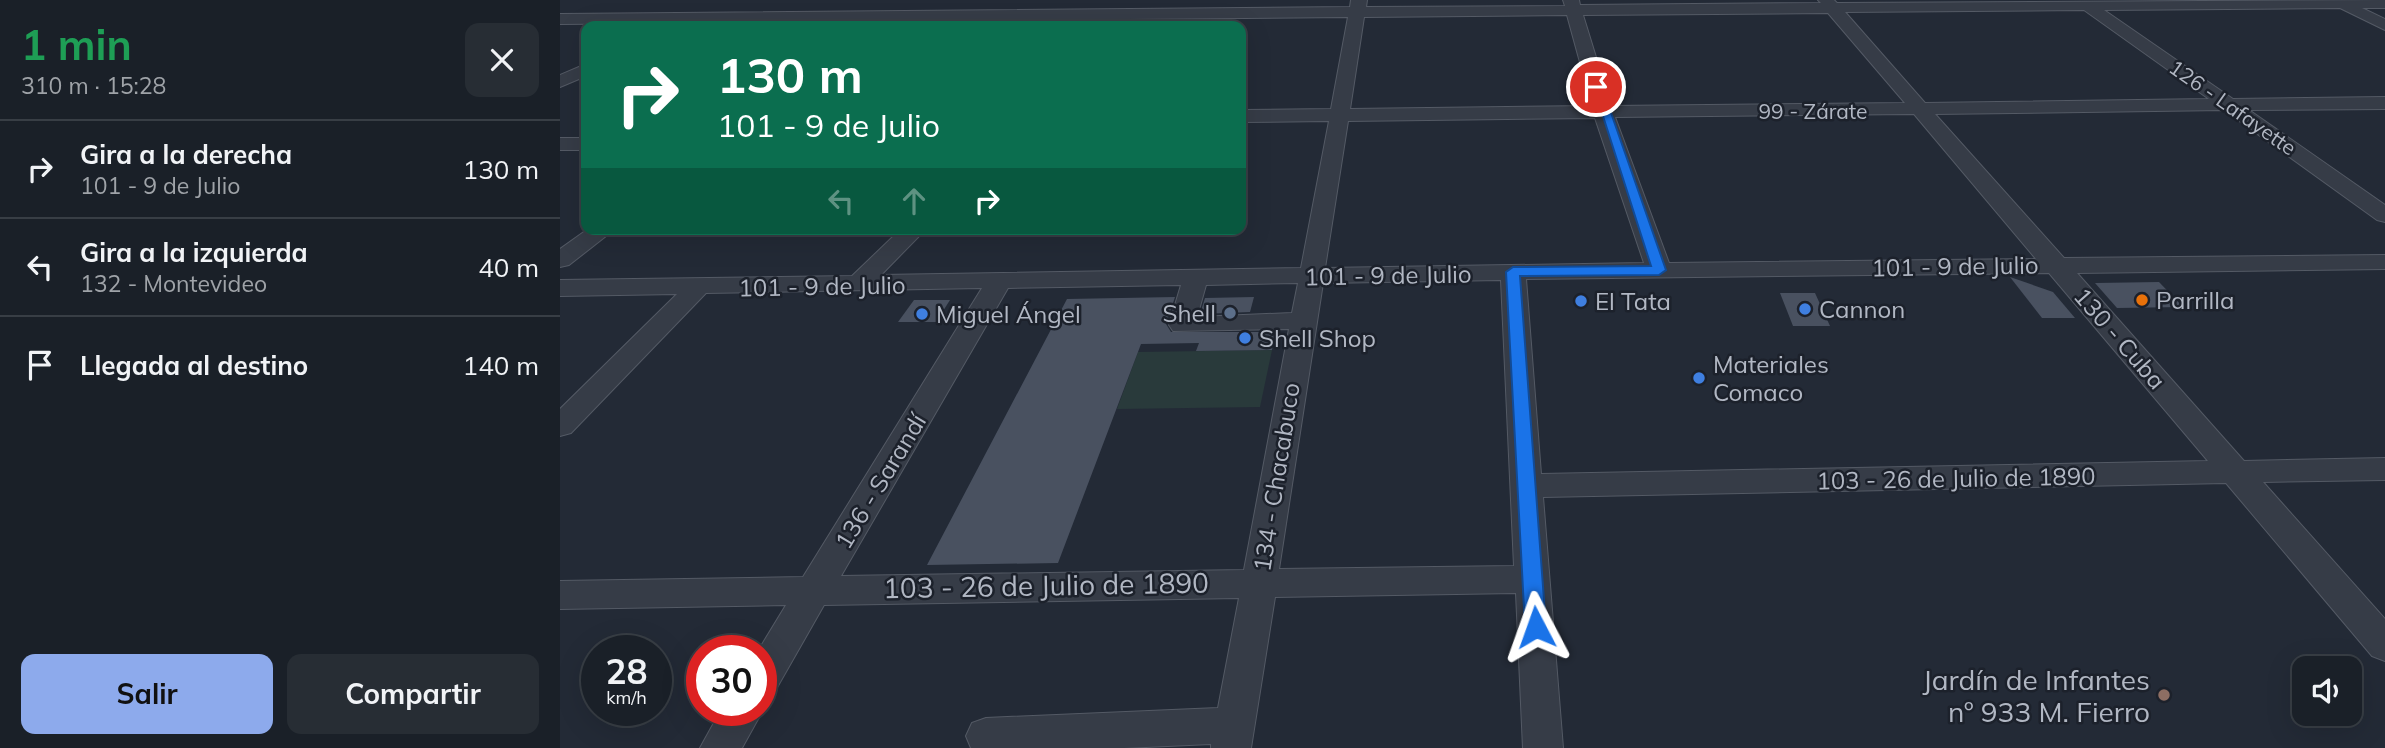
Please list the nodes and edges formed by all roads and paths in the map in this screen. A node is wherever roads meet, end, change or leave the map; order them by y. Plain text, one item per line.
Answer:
1 (657, 0) edge
2 (920, 0) edge
3 (1124, 0) edge
4 (2337, 1) edge
5 (2084, 3) edge
6 (2385, 3) edge
7 (1830, 4) edge
8 (1573, 6) edge
9 (1357, 7) edge
10 (560, 19) edge
11 (1109, 20) edge
12 (612, 21) edge
13 (638, 21) edge
14 (907, 21) edge
15 (2385, 25) edge
16 (581, 72) edge
17 (560, 82) edge
18 (2385, 103) edge
19 (2228, 104) junction
20 (1922, 110) junction
21 (1604, 112) junction
22 (1340, 115) junction
23 (1246, 116) edge
24 (560, 144) edge
25 (581, 144) edge
26 (2385, 215) edge
27 (595, 235) edge
28 (909, 235) edge
29 (560, 260) edge
30 (2385, 262) edge
31 (2057, 265) junction
32 (1659, 270) junction
33 (1513, 272) junction
34 (1309, 277) junction
35 (1195, 278) junction
36 (998, 283) junction
37 (857, 285) junction
38 (560, 288) edge
39 (697, 288) junction
40 (1302, 321) junction
41 (560, 426) edge
42 (2385, 469) edge
43 (2235, 472) junction
44 (1527, 486) junction
45 (1532, 579) junction
46 (1259, 582) junction
47 (815, 589) junction
48 (560, 594) edge
49 (2385, 645) edge
50 (777, 652) edge
51 (733, 726) edge
52 (986, 736) dead end
53 (1233, 736) edge
54 (720, 748) edge
55 (1543, 748) edge

1 - 13 street
2 - 14 street
3 - 11 street
4 - 5 street
4 - 6 street
4 - 15 street
5 - 7 street
5 - 19 street, 126 - Lafayette
7 - 8 street
7 - 20 street, 130 - Cuba
8 - 9 street
8 - 21 street
9 - 11 street
9 - 22 street, 134 - Chacabuco
10 - 12 street
11 - 14 street
16 - 17 street
18 - 19 street, 99 - Zárate
19 - 20 street, 99 - Zárate
19 - 26 street, 126 - Lafayette
20 - 21 street, 99 - Zárate
20 - 31 street, 130 - Cuba
21 - 22 street, 99 - Zárate
21 - 32 street
22 - 23 street, 99 - Zárate
22 - 34 street, 134 - Chacabuco
24 - 25 street
27 - 29 street
28 - 37 street
30 - 31 street, 101 - 9 de Julio
31 - 32 street, 101 - 9 de Julio
31 - 43 street, 130 - Cuba
32 - 33 street, 101 - 9 de Julio
33 - 34 street, 101 - 9 de Julio
33 - 44 street
34 - 35 street, 101 - 9 de Julio
34 - 40 street, 134 - Chacabuco
35 - 36 street, 101 - 9 de Julio
35 - 40 street
36 - 37 street, 101 - 9 de Julio
36 - 47 street, 136 - Sarandí
37 - 39 street, 101 - 9 de Julio
38 - 39 street, 101 - 9 de Julio
39 - 41 street
40 - 46 street, 134 - Chacabuco
42 - 43 street, 103 - 26 de Julio de 1890
43 - 44 street, 103 - 26 de Julio de 1890
43 - 49 street, 130 - Cuba
44 - 45 street
45 - 46 street, 103 - 26 de Julio de 1890
45 - 55 street
46 - 47 street, 103 - 26 de Julio de 1890
46 - 53 street, 134 - Chacabuco
47 - 48 street, 103 - 26 de Julio de 1890
47 - 50 street, 136 - Sarandí
51 - 54 street
52 - 53 street

